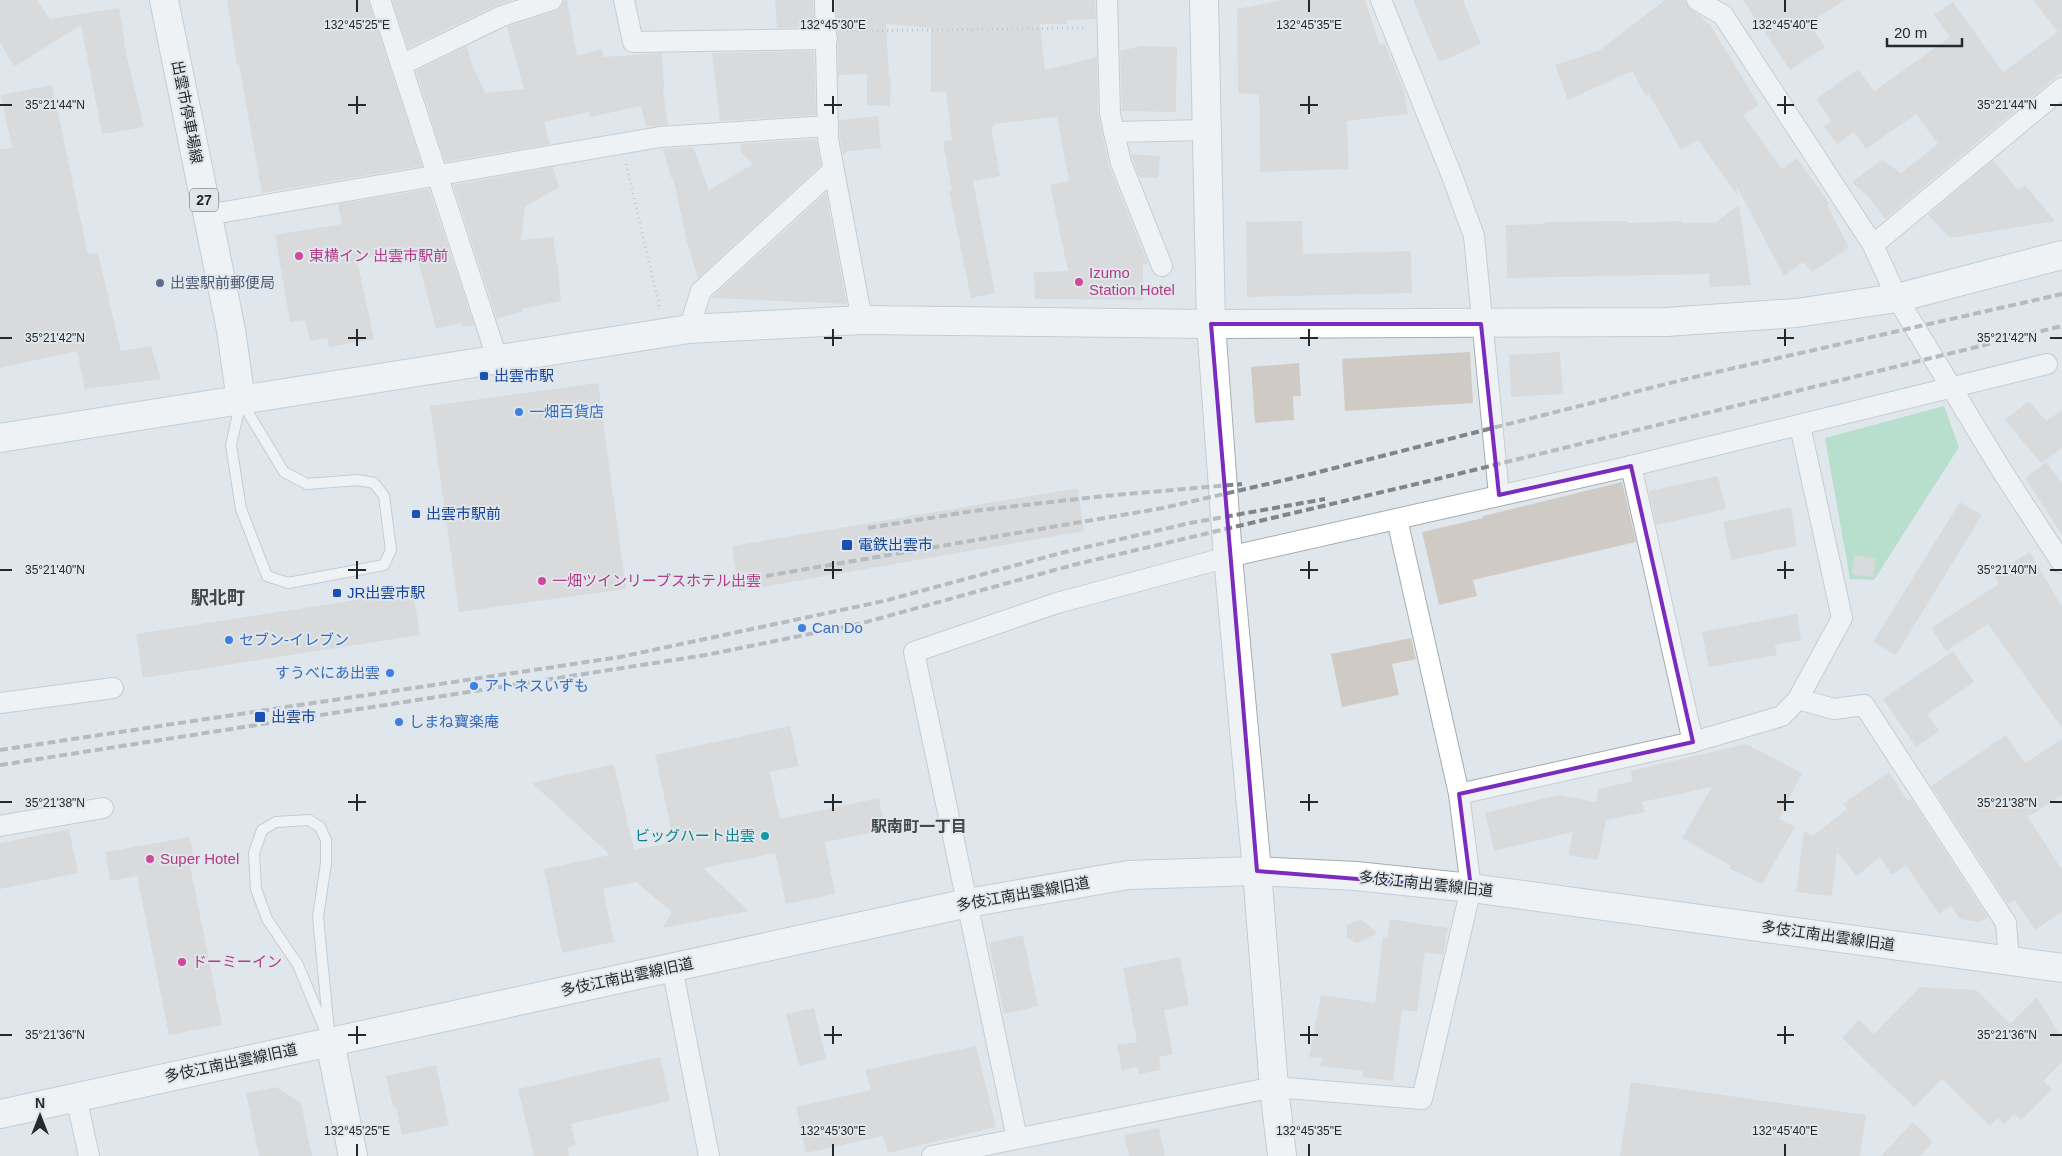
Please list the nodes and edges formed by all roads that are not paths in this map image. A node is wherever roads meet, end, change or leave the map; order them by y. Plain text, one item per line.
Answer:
1 (164, 0) edge
2 (380, 0) edge
3 (552, 0) edge
4 (624, 0) edge
5 (825, 0) edge
6 (1107, 0) edge
7 (1204, 0) edge
8 (1381, 0) edge
9 (1697, 0) edge
10 (827, 35) junction
11 (401, 65) junction
12 (2062, 88) edge
13 (828, 126) junction
14 (1207, 130) junction
15 (1114, 132) junction
16 (833, 170) junction
17 (438, 175) junction
18 (207, 215) junction
19 (1874, 245) junction
20 (2062, 255) edge
21 (1162, 266) dead end
22 (1897, 298) junction
23 (862, 320) junction
24 (1211, 324) junction
25 (1481, 324) junction
26 (678, 331) junction
27 (497, 358) junction
28 (2047, 364) dead end
29 (1951, 387) junction
30 (241, 401) junction
31 (1800, 426) junction
32 (0, 438) edge
33 (1631, 466) junction
34 (1499, 495) junction
35 (1397, 519) junction
36 (1228, 558) junction
37 (2062, 563) edge
38 (113, 688) dead end
39 (1798, 698) junction
40 (0, 703) edge
41 (1693, 742) junction
42 (1459, 794) junction
43 (103, 808) dead end
44 (0, 826) edge
45 (1257, 870) junction
46 (1471, 888) junction
47 (968, 903) junction
48 (2009, 960) junction
49 (672, 967) junction
50 (2062, 968) edge
51 (330, 1042) junction
52 (1274, 1087) junction
53 (76, 1097) junction
54 (0, 1114) edge
55 (1017, 1138) junction
56 (89, 1156) edge
57 (353, 1156) edge
58 (709, 1156) edge
59 (932, 1156) edge
60 (1282, 1156) edge

1 - 18 street, 出雲市停車場線 / 27
2 - 11 street
3 - 11 street
4 - 10 street
5 - 10 street
6 - 15 street
7 - 14 street
8 - 25 street
9 - 19 street
10 - 13 street
11 - 17 street
12 - 19 street
13 - 16 street
13 - 17 street
14 - 15 street
14 - 24 street
15 - 21 street
16 - 23 street
16 - 26 street
17 - 18 street
17 - 27 street
18 - 30 street, 出雲市停車場線 / 27
19 - 22 street
20 - 22 street
22 - 25 street
22 - 29 street
23 - 24 street
23 - 26 street
24 - 25 street
24 - 36 street
25 - 34 street
26 - 27 street
27 - 30 street
28 - 29 street
29 - 31 street
29 - 37 street
30 - 30 lane
30 - 32 street
31 - 33 street
31 - 39 street
33 - 34 street
33 - 41 street
34 - 35 street
35 - 36 street
35 - 42 street
36 - 45 street
36 - 47 street
38 - 40 street
39 - 41 street
39 - 48 street
41 - 42 street
42 - 46 street
43 - 44 street
45 - 46 street, 多伎江南出雲線旧道
45 - 47 street, 多伎江南出雲線旧道
45 - 52 street
46 - 48 street, 多伎江南出雲線旧道
46 - 52 street
47 - 49 street, 多伎江南出雲線旧道
47 - 55 street
48 - 50 street, 多伎江南出雲線旧道
49 - 51 street, 多伎江南出雲線旧道
49 - 58 street
51 - 51 lane
51 - 53 street, 多伎江南出雲線旧道
51 - 57 street
52 - 55 street
52 - 60 street
53 - 54 street, 多伎江南出雲線旧道
53 - 56 street
55 - 59 street

